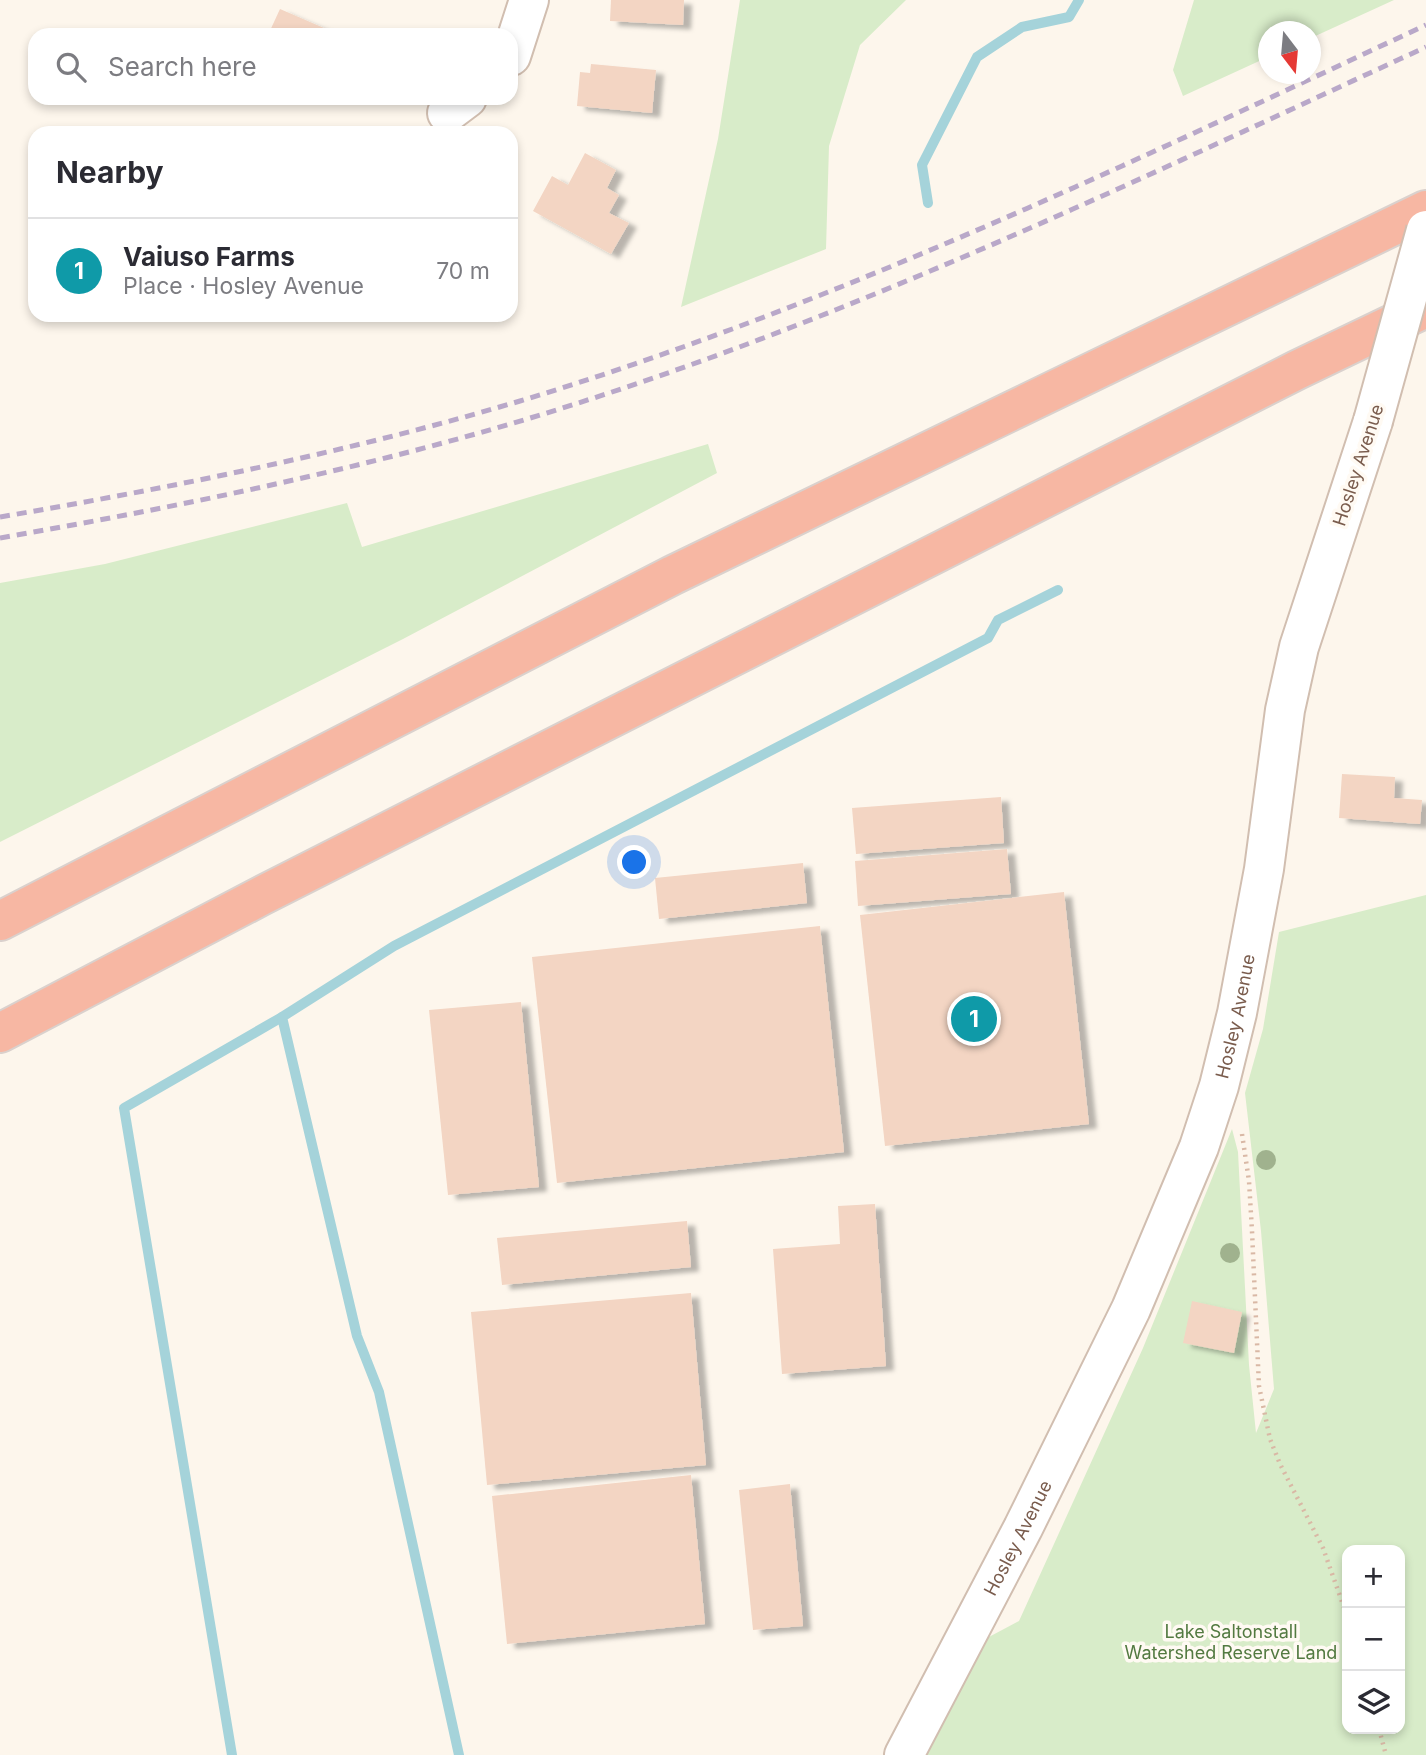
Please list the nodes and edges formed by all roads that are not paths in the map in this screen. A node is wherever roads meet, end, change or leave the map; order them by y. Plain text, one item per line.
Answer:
1 (529, 0) edge
2 (518, 34) edge
3 (1426, 210) edge
4 (1426, 230) edge
5 (1426, 308) edge
6 (0, 921) edge
7 (0, 1033) edge
8 (904, 1755) edge

1 - 2 street
3 - 6 highway
4 - 8 street, Hosley Avenue, bridge
5 - 7 highway

